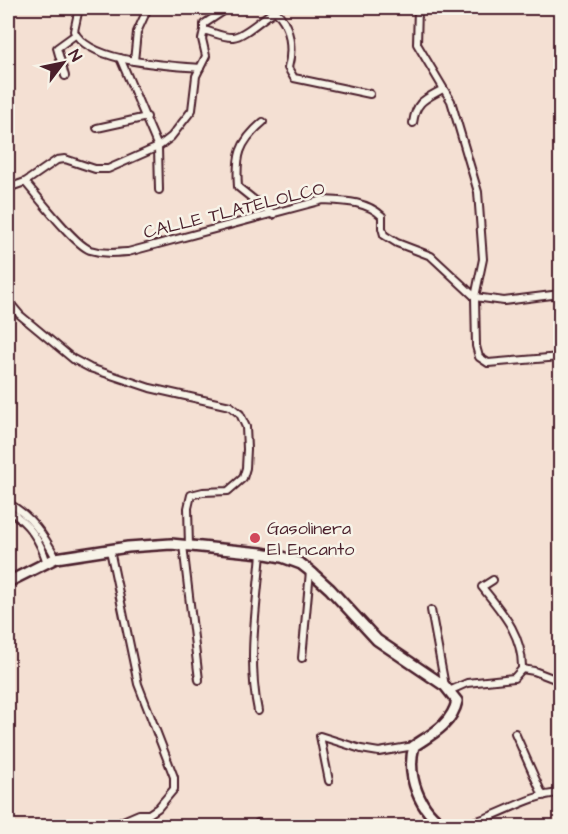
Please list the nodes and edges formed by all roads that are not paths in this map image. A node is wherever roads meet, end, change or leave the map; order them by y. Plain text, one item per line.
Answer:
1 (79, 8) edge
2 (148, 8) edge
3 (219, 8) edge
4 (418, 8) edge
5 (204, 30) junction
6 (75, 35) junction
7 (120, 58) junction
8 (134, 61) junction
9 (200, 68) junction
10 (65, 76) dead end
11 (443, 89) junction
12 (370, 94) dead end
13 (147, 117) junction
14 (263, 122) dead end
15 (412, 123) dead end
16 (97, 128) dead end
17 (158, 147) junction
18 (25, 182) junction
19 (8, 188) edge
20 (159, 190) dead end
21 (273, 214) junction
22 (8, 292) edge
23 (561, 294) edge
24 (475, 297) junction
25 (561, 357) edge
26 (8, 502) edge
27 (8, 510) edge
28 (186, 545) junction
29 (110, 550) junction
30 (261, 553) junction
31 (51, 560) junction
32 (310, 571) junction
33 (493, 580) dead end
34 (8, 582) edge
35 (431, 609) dead end
36 (302, 658) dead end
37 (522, 669) junction
38 (199, 680) dead end
39 (561, 681) edge
40 (447, 689) junction
41 (258, 711) dead end
42 (515, 733) dead end
43 (414, 746) junction
44 (329, 781) dead end
45 (561, 793) edge
46 (543, 796) junction
47 (144, 814) junction
48 (111, 826) edge
49 (143, 826) edge
50 (446, 826) edge

1 - 6 street
2 - 8 street
3 - 5 street
4 - 11 street
5 - 9 street
5 - 12 street
6 - 7 street
6 - 10 street
7 - 8 street
7 - 13 street
8 - 9 street
9 - 17 street
11 - 15 street
11 - 24 street
13 - 16 street
13 - 17 street
14 - 21 street
17 - 18 street
17 - 20 street
18 - 19 street
18 - 21 street, CALLE TLATELOLCO
21 - 24 street, CALLE TLATELOLCO
22 - 28 street
23 - 24 street
24 - 25 street
26 - 31 street
27 - 31 street
28 - 29 main road
28 - 30 main road
28 - 38 street
29 - 31 main road
29 - 47 street
30 - 32 main road
30 - 41 street
31 - 34 main road
32 - 36 street
32 - 40 main road
33 - 37 street
35 - 40 street
37 - 39 street
37 - 40 street
40 - 43 main road
42 - 46 street
43 - 44 street
43 - 50 main road
45 - 46 street
46 - 50 street
47 - 48 street
47 - 49 street

